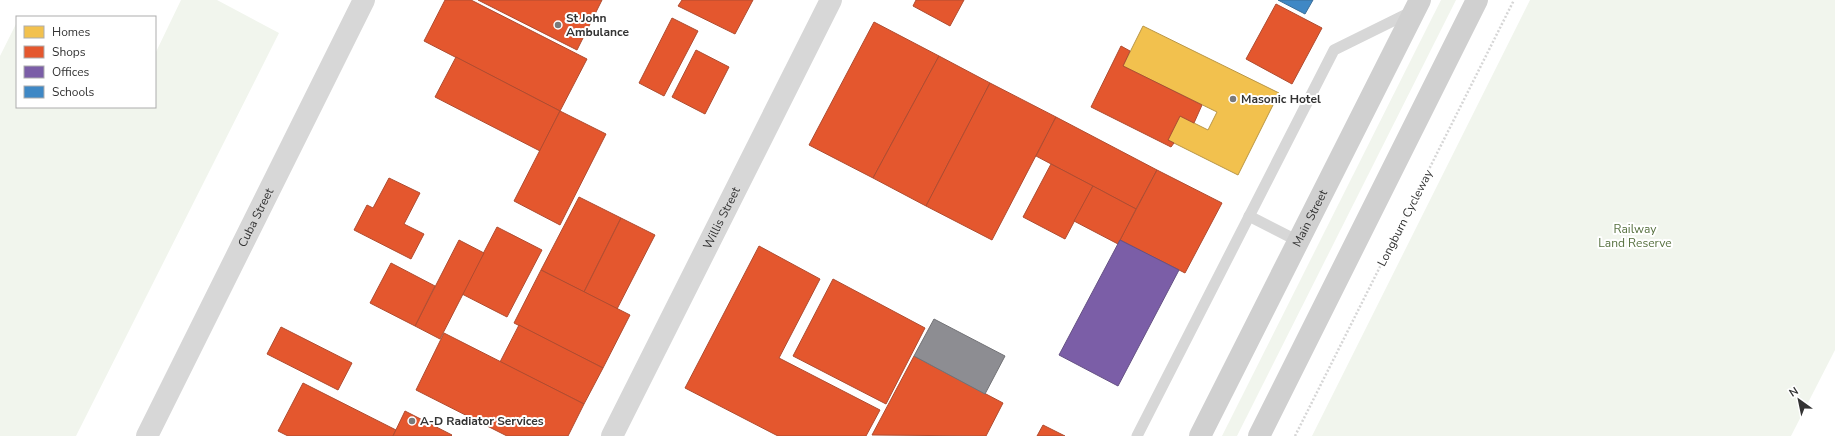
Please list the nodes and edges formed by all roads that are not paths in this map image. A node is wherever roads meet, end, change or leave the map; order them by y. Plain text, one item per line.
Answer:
1 (364, 0) edge
2 (831, 0) edge
3 (1477, 0) edge
4 (1417, 5) edge
5 (1249, 216) junction
6 (1298, 240) junction
7 (147, 436) edge
8 (612, 436) edge
9 (1137, 436) edge
10 (1200, 436) edge
11 (1259, 436) edge

1 - 7 street, Cuba Street
2 - 8 street, Willis Street
3 - 11 main road
4 - 5 lane
4 - 6 main road, Main Street
5 - 6 lane
5 - 9 lane
6 - 10 main road, Main Street

